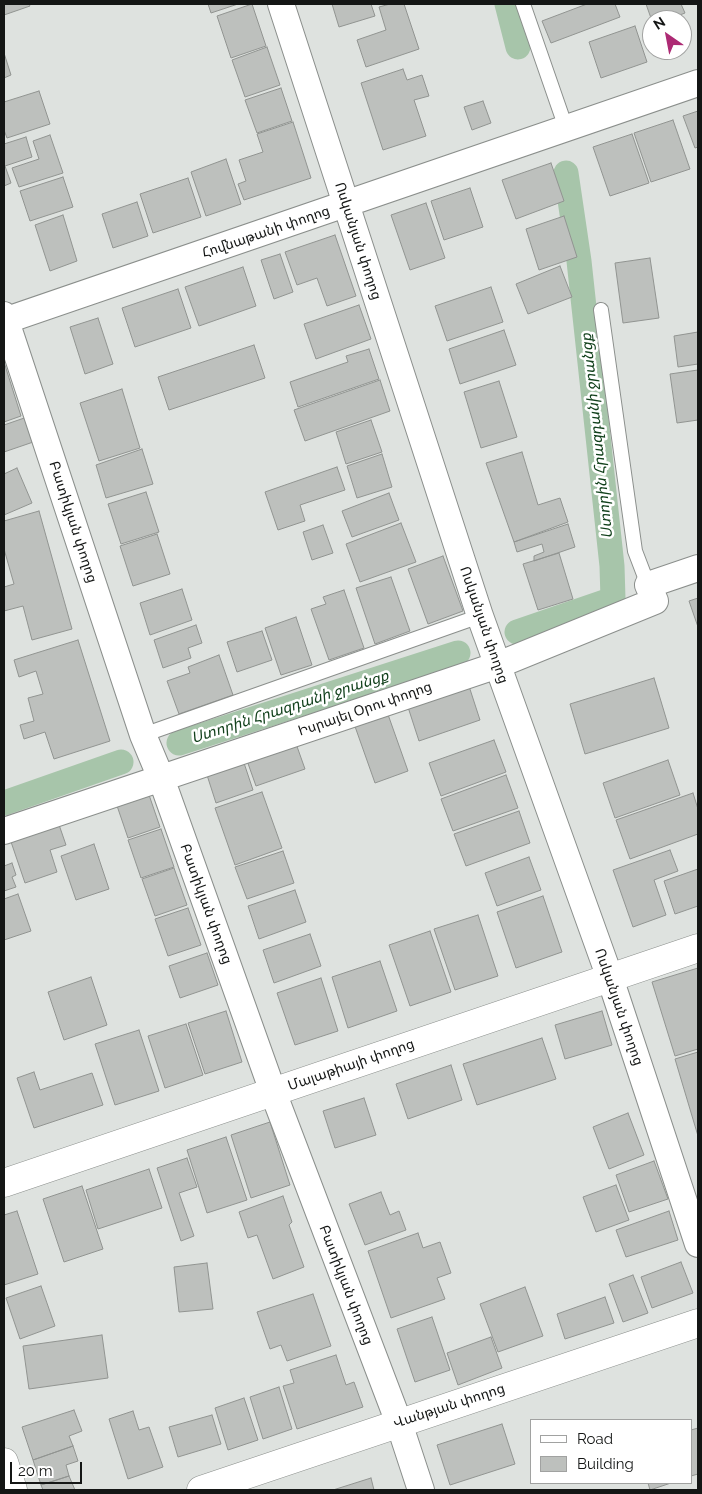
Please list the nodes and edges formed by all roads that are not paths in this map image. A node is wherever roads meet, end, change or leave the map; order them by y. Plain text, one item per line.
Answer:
1 (281, 4) edge
2 (523, 4) edge
3 (698, 83) edge
4 (566, 128) junction
5 (346, 205) junction
6 (601, 310) dead end
7 (4, 319) edge
8 (698, 568) edge
9 (648, 585) junction
10 (480, 616) junction
11 (498, 665) junction
12 (143, 735) junction
13 (161, 778) junction
14 (4, 831) edge
15 (698, 948) edge
16 (610, 978) junction
17 (273, 1092) junction
18 (4, 1183) edge
19 (698, 1244) edge
20 (698, 1323) edge
21 (398, 1423) junction
22 (4, 1462) edge
23 (13, 1490) edge
24 (201, 1490) edge
25 (421, 1490) edge

1 - 5 street, Ոսկանյան փողոց
2 - 4 lane
3 - 4 street, Հովնաթանի փողոց
4 - 5 street, Հովնաթանի փողոց
5 - 7 street, Հովնաթանի փողոց
5 - 10 street, Ոսկանյան փողոց
6 - 9 lane
7 - 12 street, Բատիկյան փողոց
8 - 9 street
9 - 11 street, Իսրայել Օրու փողոց
10 - 11 street, Ոսկանյան փողոց
10 - 12 lane
11 - 13 street, Իսրայել Օրու փողոց
11 - 16 street, Ոսկանյան փողոց
12 - 13 street, Բատիկյան փողոց
13 - 14 street, Իսրայել Օրու փողոց
13 - 17 street, Բատիկյան փողոց
15 - 16 street, Մալաթիայի փողոց
16 - 17 street, Մալաթիայի փողոց
16 - 19 street, Ոսկանյան փողոց
17 - 18 street, Մալաթիայի փողոց
17 - 21 street, Բատիկյան փողոց
20 - 21 street, Վանթյան փողոց
21 - 24 street, Վանթյան փողոց
21 - 25 street, Բատիկյան փողոց
22 - 23 street

